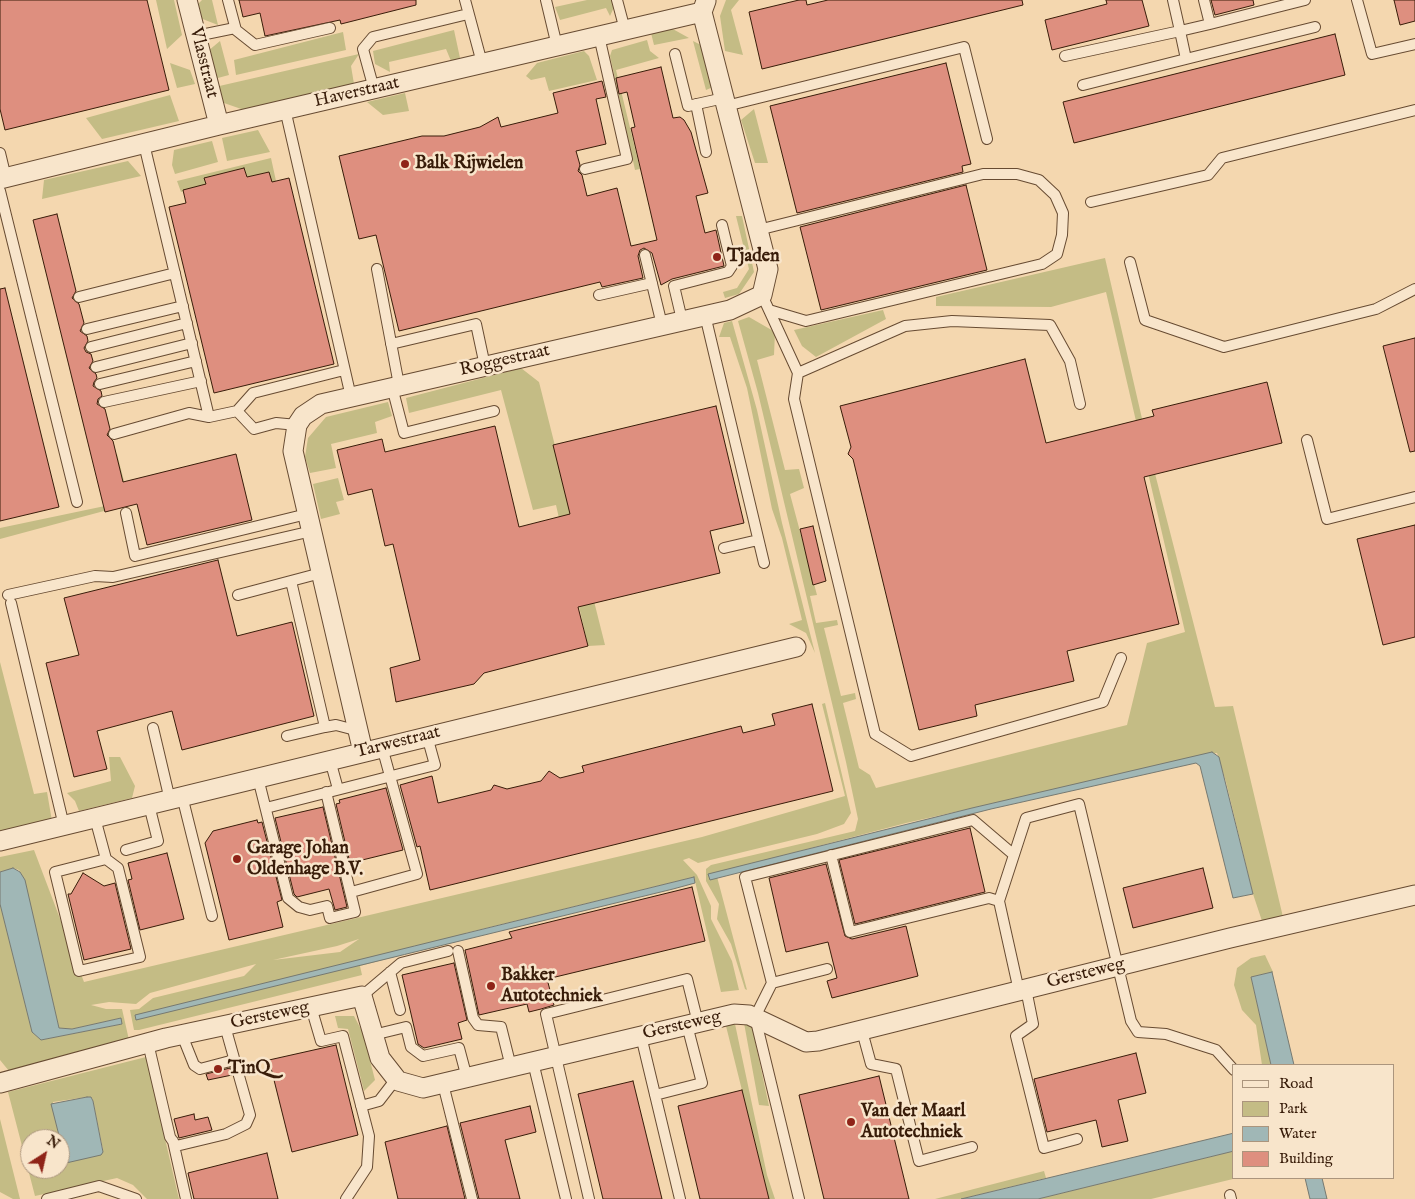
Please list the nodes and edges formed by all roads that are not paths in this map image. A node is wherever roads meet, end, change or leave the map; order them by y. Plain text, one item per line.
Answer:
1 (187, 0) edge
2 (228, 0) edge
3 (464, 0) edge
4 (546, 0) edge
5 (618, 0) edge
6 (1172, 0) edge
7 (1204, 0) edge
8 (1305, 0) edge
9 (1357, 0) edge
10 (704, 6) edge
11 (468, 14) junction
12 (1210, 24) junction
13 (1315, 27) dead end
14 (235, 28) junction
15 (330, 28) dead end
16 (625, 30) junction
17 (1180, 31) junction
18 (196, 36) junction
19 (599, 36) junction
20 (1415, 44) edge
21 (557, 46) junction
22 (675, 54) dead end
23 (1065, 56) dead end
24 (1186, 59) junction
25 (482, 63) junction
26 (1083, 85) dead end
27 (374, 89) junction
28 (725, 102) junction
29 (696, 104) junction
30 (286, 109) junction
31 (1415, 110) edge
32 (219, 125) junction
33 (987, 139) dead end
34 (144, 144) junction
35 (706, 152) dead end
36 (0, 153) edge
37 (585, 169) dead end
38 (2, 183) edge
39 (1091, 202) dead end
40 (722, 225) dead end
41 (758, 230) junction
42 (644, 255) dead end
43 (1130, 262) dead end
44 (377, 269) dead end
45 (175, 273) junction
46 (652, 283) junction
47 (1415, 289) edge
48 (599, 295) dead end
49 (79, 297) dead end
50 (766, 302) junction
51 (183, 306) junction
52 (705, 315) junction
53 (682, 320) junction
54 (187, 323) junction
55 (662, 325) junction
56 (86, 329) dead end
57 (192, 343) junction
58 (391, 344) junction
59 (91, 347) dead end
60 (196, 361) junction
61 (485, 366) junction
62 (96, 367) dead end
63 (344, 370) junction
64 (798, 372) junction
65 (201, 381) junction
66 (100, 384) dead end
67 (396, 386) junction
68 (351, 397) junction
69 (104, 402) dead end
70 (1080, 404) dead end
71 (237, 411) junction
72 (494, 411) dead end
73 (209, 417) junction
74 (297, 425) junction
75 (114, 434) dead end
76 (1307, 440) dead end
77 (1415, 497) edge
78 (77, 502) dead end
79 (126, 513) dead end
80 (310, 523) junction
81 (758, 540) junction
82 (724, 548) dead end
83 (764, 563) dead end
84 (321, 573) junction
85 (291, 581) junction
86 (238, 594) dead end
87 (796, 647) dead end
88 (1122, 658) dead end
89 (324, 727) junction
90 (153, 728) dead end
91 (359, 731) junction
92 (287, 736) dead end
93 (427, 736) junction
94 (382, 747) junction
95 (363, 752) junction
96 (330, 760) junction
97 (390, 776) junction
98 (258, 778) junction
99 (338, 789) junction
100 (326, 792) junction
101 (176, 798) junction
102 (149, 805) junction
103 (266, 808) junction
104 (95, 818) junction
105 (64, 826) junction
106 (0, 841) edge
107 (126, 850) dead end
108 (831, 855) junction
109 (1014, 855) junction
110 (106, 859) junction
111 (355, 891) dead end
112 (1415, 895) edge
113 (999, 901) junction
114 (212, 916) dead end
115 (1116, 967) junction
116 (827, 969) dead end
117 (390, 972) junction
118 (772, 983) junction
119 (1023, 990) junction
120 (362, 996) junction
121 (311, 1007) junction
122 (400, 1010) dead end
123 (755, 1017) junction
124 (692, 1024) junction
125 (225, 1026) junction
126 (862, 1031) junction
127 (182, 1035) junction
128 (373, 1035) junction
129 (641, 1036) junction
130 (148, 1043) junction
131 (557, 1056) junction
132 (234, 1060) junction
133 (533, 1062) junction
134 (511, 1067) junction
135 (1232, 1068) edge
136 (467, 1078) junction
137 (396, 1079) junction
138 (0, 1083) edge
139 (443, 1084) junction
140 (655, 1095) junction
141 (361, 1106) junction
142 (1077, 1139) dead end
143 (173, 1141) junction
144 (972, 1147) dead end
145 (47, 1199) edge
146 (136, 1199) edge
147 (186, 1199) edge
148 (346, 1199) edge
149 (472, 1199) edge
150 (566, 1199) edge
151 (589, 1199) edge
152 (680, 1199) edge
153 (799, 1199) edge

1 - 18 street, Vlasstraat
2 - 14 lane
3 - 11 lane
4 - 21 lane
5 - 16 lane
6 - 17 lane
7 - 12 lane
8 - 12 lane
9 - 20 lane
10 - 16 street, Haverstraat
10 - 28 street
11 - 25 lane
11 - 27 lane
12 - 17 lane
13 - 24 lane
14 - 15 lane
14 - 18 lane
16 - 19 street, Haverstraat
17 - 23 lane
17 - 24 lane
18 - 32 street, Vlasstraat
19 - 21 street, Haverstraat
19 - 37 lane
21 - 25 street, Haverstraat
22 - 29 lane
24 - 26 lane
25 - 27 street, Haverstraat
27 - 30 street, Haverstraat
28 - 29 lane
28 - 33 lane
28 - 41 street
29 - 35 lane
30 - 32 street, Haverstraat
30 - 63 lane
31 - 39 lane
32 - 34 street, Haverstraat
34 - 38 street, Haverstraat
34 - 45 lane
36 - 38 lane
38 - 78 lane
40 - 53 lane
41 - 50 street
41 - 50 lane
42 - 46 lane
43 - 47 lane
44 - 58 lane
45 - 49 lane
45 - 51 lane
46 - 48 lane
46 - 55 lane
50 - 52 street, Roggestraat
50 - 64 lane
51 - 54 lane
51 - 56 lane
52 - 53 street, Roggestraat
52 - 81 lane
53 - 55 street, Roggestraat
54 - 57 lane
54 - 59 lane
55 - 61 street, Roggestraat
57 - 60 lane
57 - 62 lane
58 - 61 lane
58 - 67 lane
60 - 65 lane
60 - 66 lane
61 - 67 street, Roggestraat
63 - 68 lane
63 - 71 lane
64 - 70 lane
64 - 88 lane
65 - 69 lane
65 - 73 lane
67 - 68 street, Roggestraat
67 - 72 lane
68 - 74 street, Roggestraat
71 - 73 lane
71 - 74 lane
73 - 75 lane
74 - 80 street
76 - 77 lane
79 - 80 lane
80 - 84 street
80 - 105 lane
81 - 82 lane
81 - 83 lane
84 - 85 lane
84 - 91 street
85 - 86 lane
85 - 89 lane
87 - 93 street, Tarwestraat
89 - 91 lane
89 - 92 lane
90 - 101 lane
91 - 95 street
93 - 94 street, Tarwestraat
93 - 97 lane
94 - 95 street, Tarwestraat
94 - 97 lane
95 - 96 street, Tarwestraat
96 - 98 street, Tarwestraat
96 - 99 lane
97 - 99 lane
97 - 111 lane
98 - 101 street, Tarwestraat
98 - 103 lane
99 - 100 lane
100 - 103 lane
100 - 103 lane
101 - 102 street, Tarwestraat
101 - 114 lane
102 - 104 street, Tarwestraat
102 - 107 lane
104 - 105 street, Tarwestraat
104 - 110 lane
105 - 106 street, Tarwestraat
108 - 109 lane
108 - 113 lane
108 - 118 lane
109 - 113 lane
109 - 115 lane
110 - 110 lane
112 - 115 street, Gersteweg
113 - 119 lane
115 - 119 street, Gersteweg
115 - 135 lane
116 - 118 lane
117 - 120 lane
117 - 122 lane
117 - 134 lane
118 - 123 lane
119 - 126 street, Gersteweg
119 - 142 lane
120 - 121 street, Gersteweg
120 - 128 street
121 - 125 street, Gersteweg
121 - 141 lane
123 - 124 street, Gersteweg
123 - 126 street, Gersteweg
123 - 153 lane
124 - 129 street, Gersteweg
124 - 131 lane
124 - 140 lane
125 - 127 street, Gersteweg
125 - 132 lane
126 - 144 lane
127 - 130 street, Gersteweg
127 - 132 lane
128 - 136 lane
128 - 137 street
129 - 131 street, Gersteweg
129 - 140 lane
130 - 138 street, Gersteweg
130 - 143 lane
131 - 133 street, Gersteweg
131 - 151 lane
132 - 143 lane
133 - 134 street, Gersteweg
133 - 150 lane
134 - 136 street, Gersteweg
136 - 139 street, Gersteweg
137 - 139 street, Gersteweg
137 - 141 lane
139 - 149 lane
140 - 152 lane
141 - 148 lane
143 - 147 lane
145 - 146 lane

